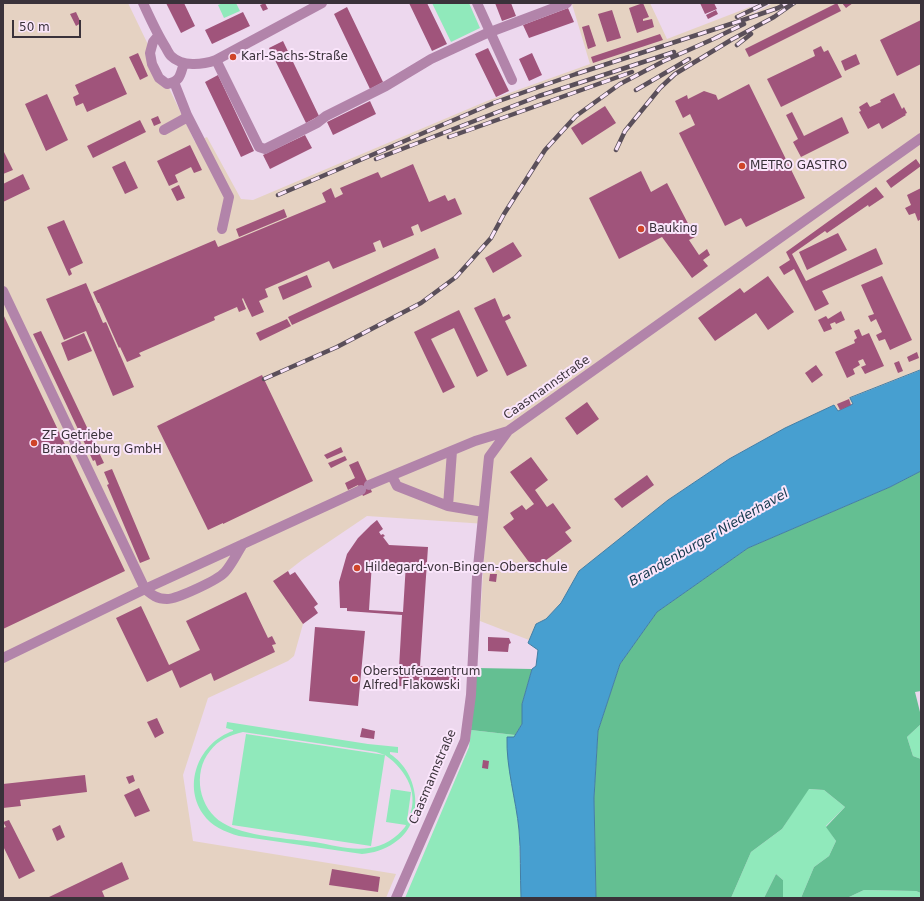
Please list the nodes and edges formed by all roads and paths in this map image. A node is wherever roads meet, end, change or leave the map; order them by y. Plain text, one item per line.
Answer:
1 (143, 3) edge
2 (322, 3) edge
3 (477, 3) edge
4 (567, 3) edge
5 (490, 31) junction
6 (158, 36) junction
7 (216, 60) junction
8 (184, 63) junction
9 (512, 80) dead end
10 (174, 82) junction
11 (187, 116) junction
12 (164, 130) dead end
13 (921, 138) edge
14 (222, 229) dead end
15 (3, 291) edge
16 (508, 431) junction
17 (452, 451) junction
18 (392, 476) junction
19 (448, 506) junction
20 (483, 512) junction
21 (243, 544) junction
22 (145, 589) junction
23 (3, 658) edge
24 (396, 898) edge

1 - 6 street
2 - 7 street
3 - 5 street
4 - 5 street
5 - 7 street
5 - 9 street
6 - 8 street
6 - 10 street
7 - 8 street
8 - 10 street
10 - 11 street
11 - 12 street
11 - 14 street
13 - 16 street, Caasmannstraße
15 - 22 street
16 - 17 street
16 - 20 street, Caasmannstraße
17 - 18 street
17 - 19 street
18 - 19 street
18 - 21 street
19 - 20 street
20 - 24 street, Caasmannstraße
21 - 22 street
21 - 22 street
22 - 23 street

